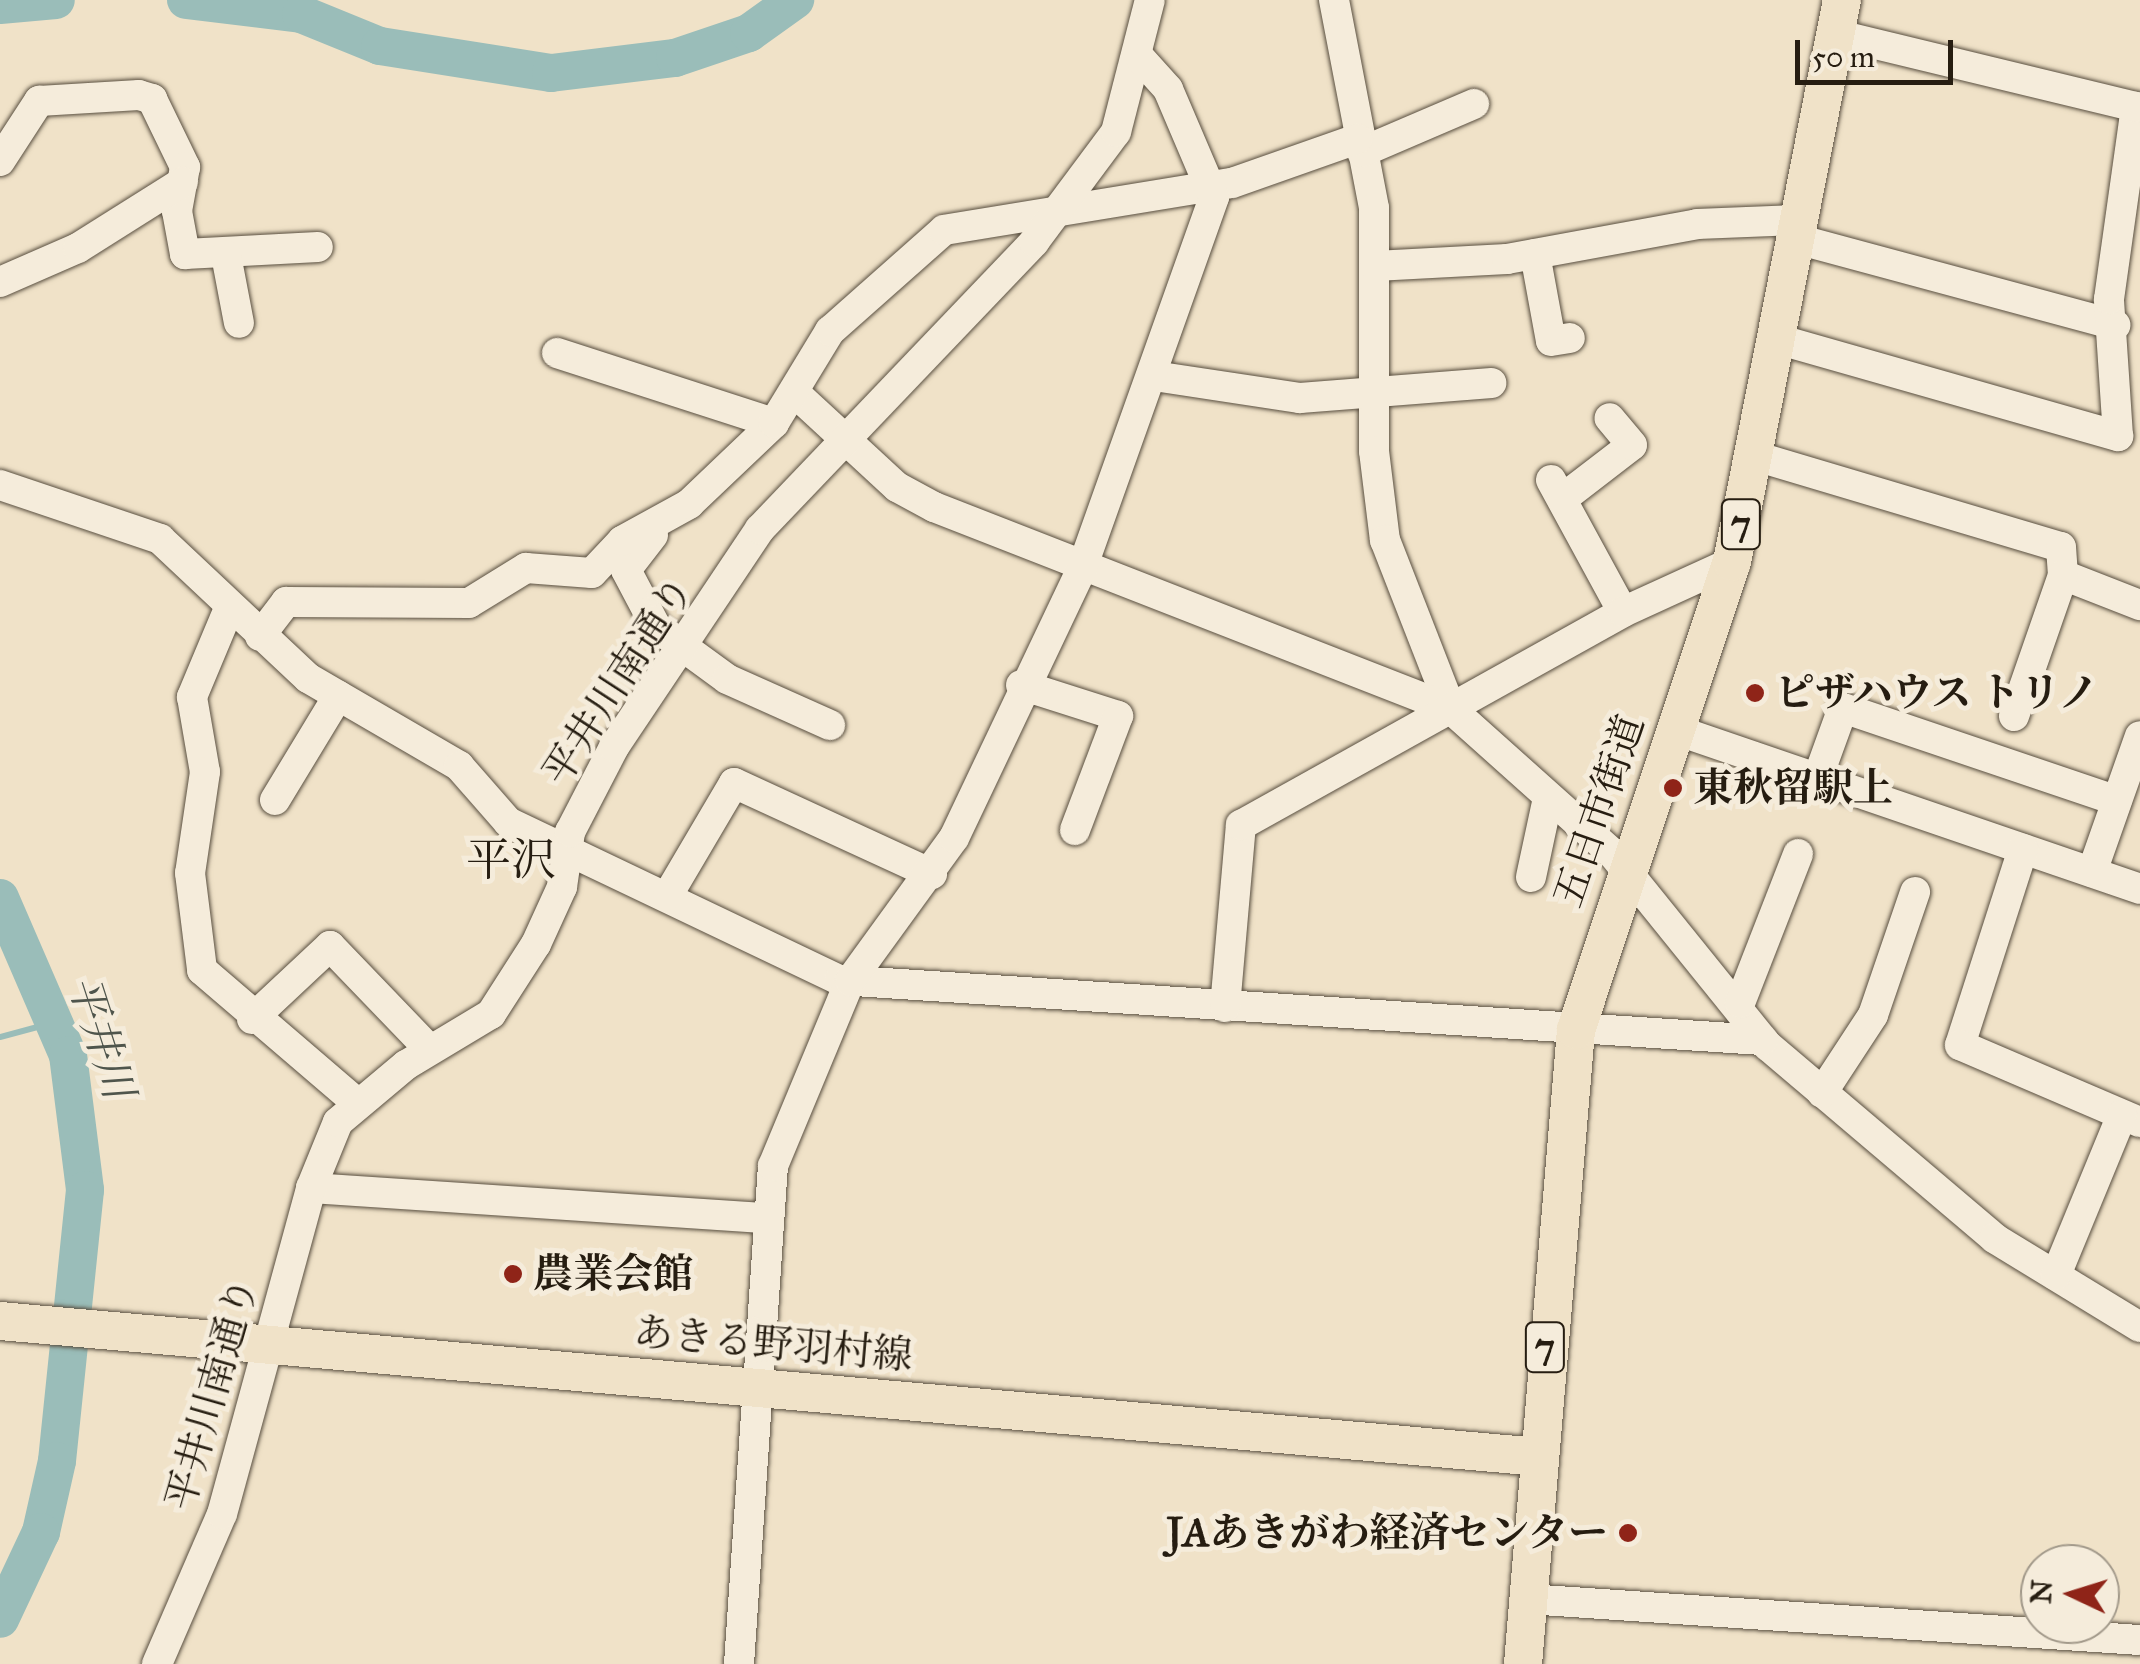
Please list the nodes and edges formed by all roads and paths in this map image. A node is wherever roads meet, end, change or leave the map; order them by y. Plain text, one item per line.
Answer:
1 (1150, 0) edge
2 (1334, 0) edge
3 (1838, 17) edge
4 (1142, 59) junction
5 (1474, 104) dead end
6 (1360, 146) junction
7 (0, 161) edge
8 (183, 182) junction
9 (1212, 186) junction
10 (1060, 212) junction
11 (1795, 229) junction
12 (318, 247) dead end
13 (226, 254) junction
14 (1535, 254) junction
15 (1375, 266) junction
16 (0, 282) edge
17 (239, 323) dead end
18 (2115, 325) junction
19 (1570, 338) dead end
20 (1777, 338) junction
21 (557, 353) dead end
22 (1154, 376) junction
23 (1491, 383) dead end
24 (794, 392) junction
25 (1376, 394) junction
26 (1610, 418) dead end
27 (774, 423) junction
28 (849, 440) junction
29 (1755, 456) junction
30 (0, 485) edge
31 (689, 504) junction
32 (1732, 562) junction
33 (1081, 571) junction
34 (2064, 576) junction
35 (2140, 605) edge
36 (230, 606) junction
37 (1624, 612) junction
38 (260, 636) junction
39 (685, 648) junction
40 (1021, 685) junction
41 (338, 696) junction
42 (1450, 709) junction
43 (2014, 716) dead end
44 (830, 725) dead end
45 (1676, 730) junction
46 (2140, 736) edge
47 (1818, 777) junction
48 (1548, 798) junction
49 (275, 800) dead end
50 (2117, 801) junction
51 (1075, 830) dead end
52 (568, 848) junction
53 (2023, 850) junction
54 (1798, 854) dead end
55 (1626, 872) junction
56 (2092, 872) junction
57 (932, 874) junction
58 (1530, 877) dead end
59 (2140, 890) edge
60 (1915, 892) dead end
61 (668, 895) junction
62 (850, 981) junction
63 (1740, 1002) junction
64 (1225, 1007) junction
65 (252, 1019) junction
66 (1576, 1030) junction
67 (1763, 1040) junction
68 (429, 1049) junction
69 (1822, 1093) junction
70 (356, 1102) junction
71 (2131, 1118) edge
72 (311, 1188) junction
73 (767, 1218) junction
74 (2056, 1276) junction
75 (0, 1320) edge
76 (2140, 1327) edge
77 (268, 1344) junction
78 (757, 1388) junction
79 (1538, 1457) junction
80 (1527, 1599) junction
81 (2140, 1640) edge
82 (158, 1664) edge
83 (739, 1664) edge
84 (1522, 1664) edge

1 - 4 street, 平井川南通り
2 - 6 street
3 - 11 main road, 五日市街道 / 7
3 - 18 street
4 - 9 street
4 - 10 street, 平井川南通り
5 - 6 street
6 - 9 street
6 - 15 street
7 - 8 street
8 - 13 street
8 - 16 street
9 - 10 street
9 - 22 street
10 - 24 street
10 - 28 street, 平井川南通り
11 - 14 street
11 - 18 street
11 - 20 main road, 五日市街道 / 7
12 - 13 street
13 - 17 street
14 - 15 street
14 - 19 street
15 - 25 street
18 - 20 street
20 - 29 main road, 五日市街道 / 7
21 - 27 street
22 - 25 street
22 - 33 street
23 - 25 street
24 - 27 street
24 - 28 street
25 - 42 street
26 - 37 street
27 - 31 street
28 - 33 street
28 - 39 street, 平井川南通り
29 - 32 main road, 五日市街道 / 7
29 - 34 street
30 - 36 street
31 - 38 street
31 - 39 street
32 - 37 street
32 - 45 main road, 五日市街道 / 7
33 - 40 street
33 - 42 street
34 - 35 street
34 - 43 street
36 - 38 street
36 - 65 street
37 - 42 street
38 - 41 street
39 - 44 street
39 - 52 street, 平井川南通り
40 - 51 street
40 - 57 street
41 - 49 street
41 - 52 street
42 - 48 street
42 - 64 street
45 - 47 street
45 - 55 main road, 五日市街道 / 7
46 - 50 street
47 - 50 street
47 - 53 street
48 - 55 street
48 - 58 street
50 - 56 street
52 - 61 street
52 - 68 street, 平井川南通り
53 - 56 street
53 - 71 street
54 - 63 street
55 - 63 street
55 - 66 main road, 五日市街道 / 7
56 - 59 street
57 - 61 street
57 - 62 street
60 - 69 street
61 - 62 street
62 - 64 street
62 - 73 street
63 - 67 street
64 - 66 street
65 - 68 street
65 - 70 street
66 - 67 street
66 - 79 main road, 五日市街道 / 7
67 - 69 street
68 - 70 street, 平井川南通り
69 - 74 street
70 - 72 street, 平井川南通り
71 - 74 street
72 - 73 street
72 - 77 street, 平井川南通り
73 - 78 street
74 - 76 street
75 - 77 main road, あきる野羽村線
77 - 78 main road, あきる野羽村線
77 - 82 street, 平井川南通り
78 - 79 main road, あきる野羽村線
78 - 83 street
79 - 80 main road, 五日市街道 / 7
80 - 81 street
80 - 84 main road, 五日市街道 / 7

